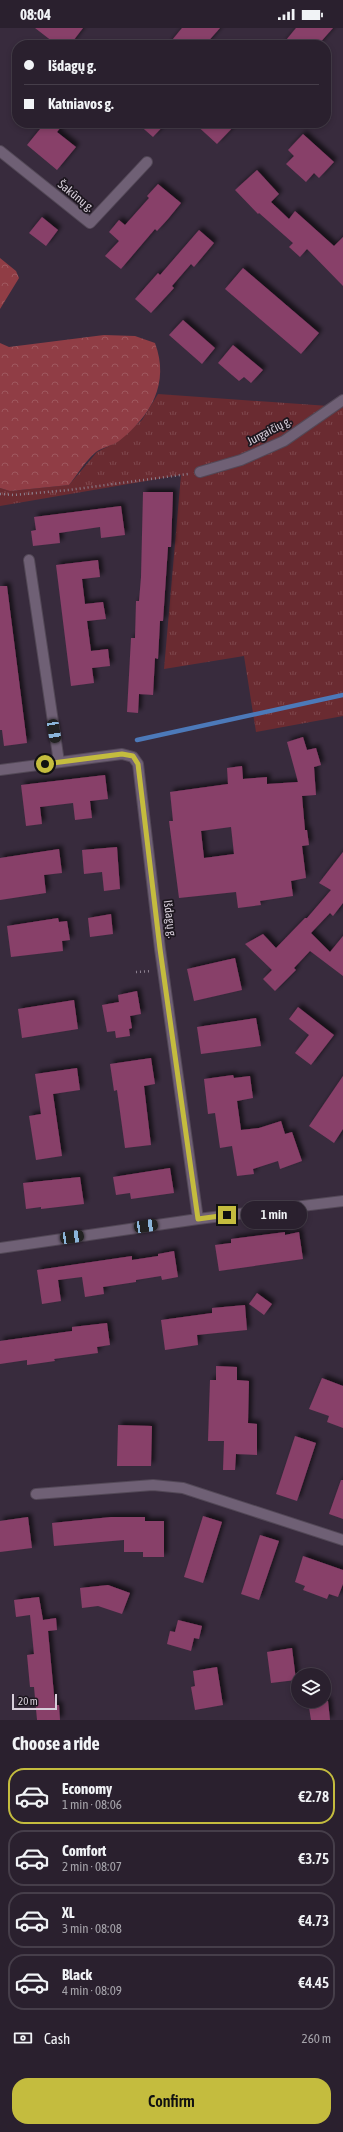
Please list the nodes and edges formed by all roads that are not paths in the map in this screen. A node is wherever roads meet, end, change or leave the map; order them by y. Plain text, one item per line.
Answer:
1 (0, 151) edge
2 (147, 162) dead end
3 (343, 400) edge
4 (200, 472) road end
5 (29, 560) dead end
6 (59, 762) junction
7 (0, 770) edge
8 (343, 1201) edge
9 (198, 1219) junction
10 (0, 1248) edge
11 (36, 1494) dead end
12 (343, 1540) edge

1 - 2 street, Šakūnų g.
3 - 4 street, Jurgaičių g.
5 - 6 street
6 - 7 street, Išdagų g.
6 - 9 street, Išdagų g.
8 - 9 street
9 - 10 street
11 - 12 street

